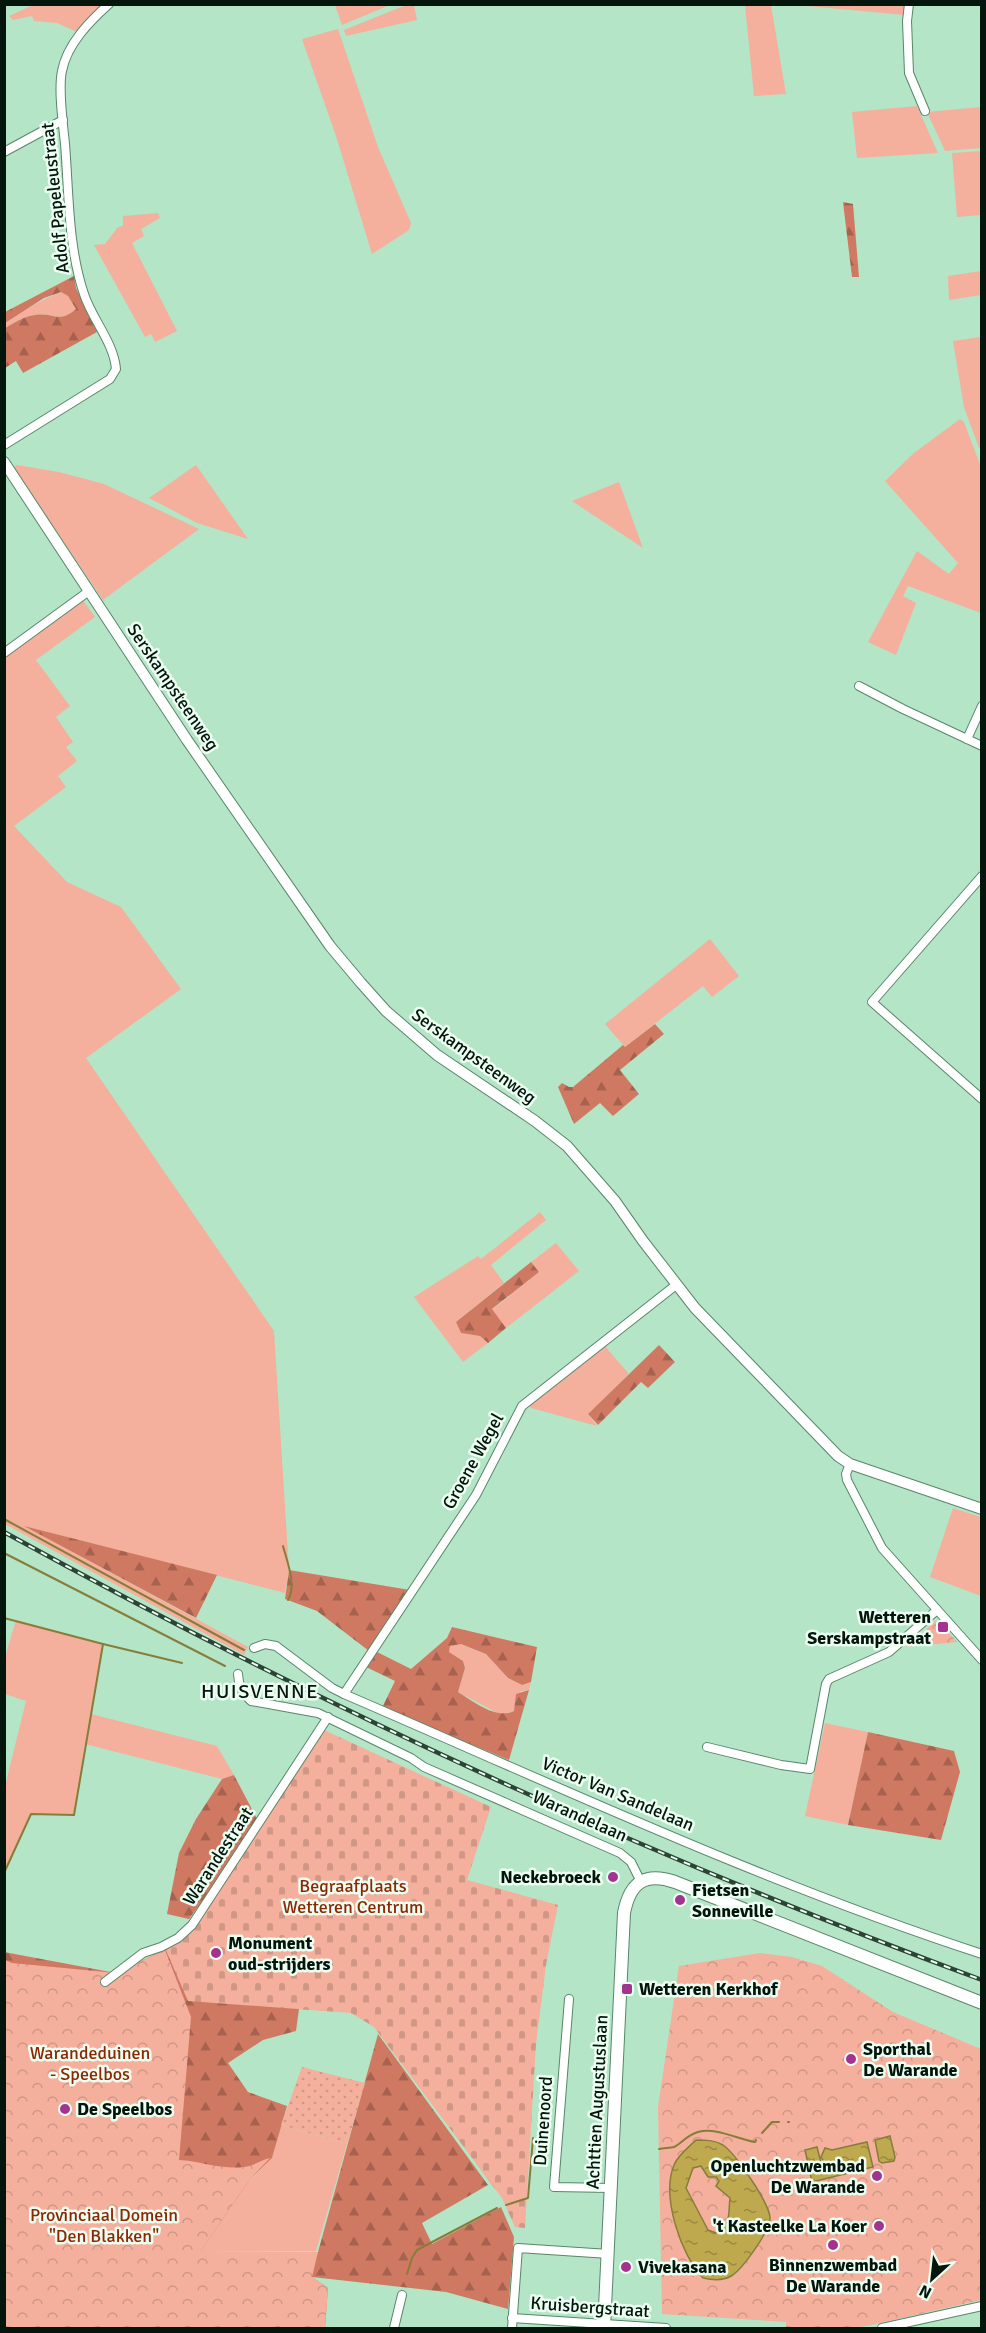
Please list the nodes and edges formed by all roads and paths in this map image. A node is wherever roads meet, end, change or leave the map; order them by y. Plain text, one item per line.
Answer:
1 (109, 4) edge
2 (909, 4) edge
3 (925, 111) dead end
4 (63, 120) junction
5 (4, 152) edge
6 (4, 445) edge
7 (4, 462) edge
8 (89, 591) junction
9 (4, 652) edge
10 (859, 686) dead end
11 (981, 706) edge
12 (967, 739) junction
13 (981, 746) edge
14 (981, 876) edge
15 (981, 1099) edge
16 (676, 1285) junction
17 (850, 1464) junction
18 (981, 1509) edge
19 (937, 1610) junction
20 (254, 1648) dead end
21 (981, 1660) edge
22 (238, 1674) dead end
23 (344, 1694) junction
24 (328, 1717) junction
25 (707, 1747) dead end
26 (641, 1882) junction
27 (981, 1954) edge
28 (105, 1982) dead end
29 (569, 1999) dead end
30 (981, 2003) edge
31 (612, 2187) junction
32 (609, 2253) junction
33 (402, 2295) dead end
34 (981, 2306) edge
35 (512, 2318) junction
36 (605, 2326) edge
37 (394, 2328) edge
38 (512, 2328) edge
39 (666, 2328) edge
40 (882, 2328) edge

1 - 4 street, Adolf Papeleustraat
2 - 3 street
4 - 5 street
4 - 6 street, Adolf Papeleustraat
7 - 8 street, Serskampsteenweg
8 - 9 street
8 - 16 street, Serskampsteenweg
10 - 12 street
11 - 12 street
12 - 13 street
14 - 15 street
16 - 17 street, Serskampsteenweg
16 - 23 street, Groene Wegel
17 - 18 street, Serskampsteenweg
17 - 19 street
19 - 21 street
19 - 25 street
20 - 23 street, Victor Van Sandelaan
22 - 24 street, Warandelaan
23 - 27 street, Victor Van Sandelaan
24 - 26 street, Warandelaan
24 - 28 street, Warandestraat
26 - 30 main road
26 - 31 main road, Achttien Augustuslaan
29 - 31 street, Duinenoord
31 - 32 main road, Achttien Augustuslaan
32 - 35 street
32 - 36 main road, Achttien Augustuslaan
33 - 37 street
34 - 40 street
35 - 36 street, Kruisbergstraat
35 - 38 street
36 - 39 street, Kruisbergstraat

